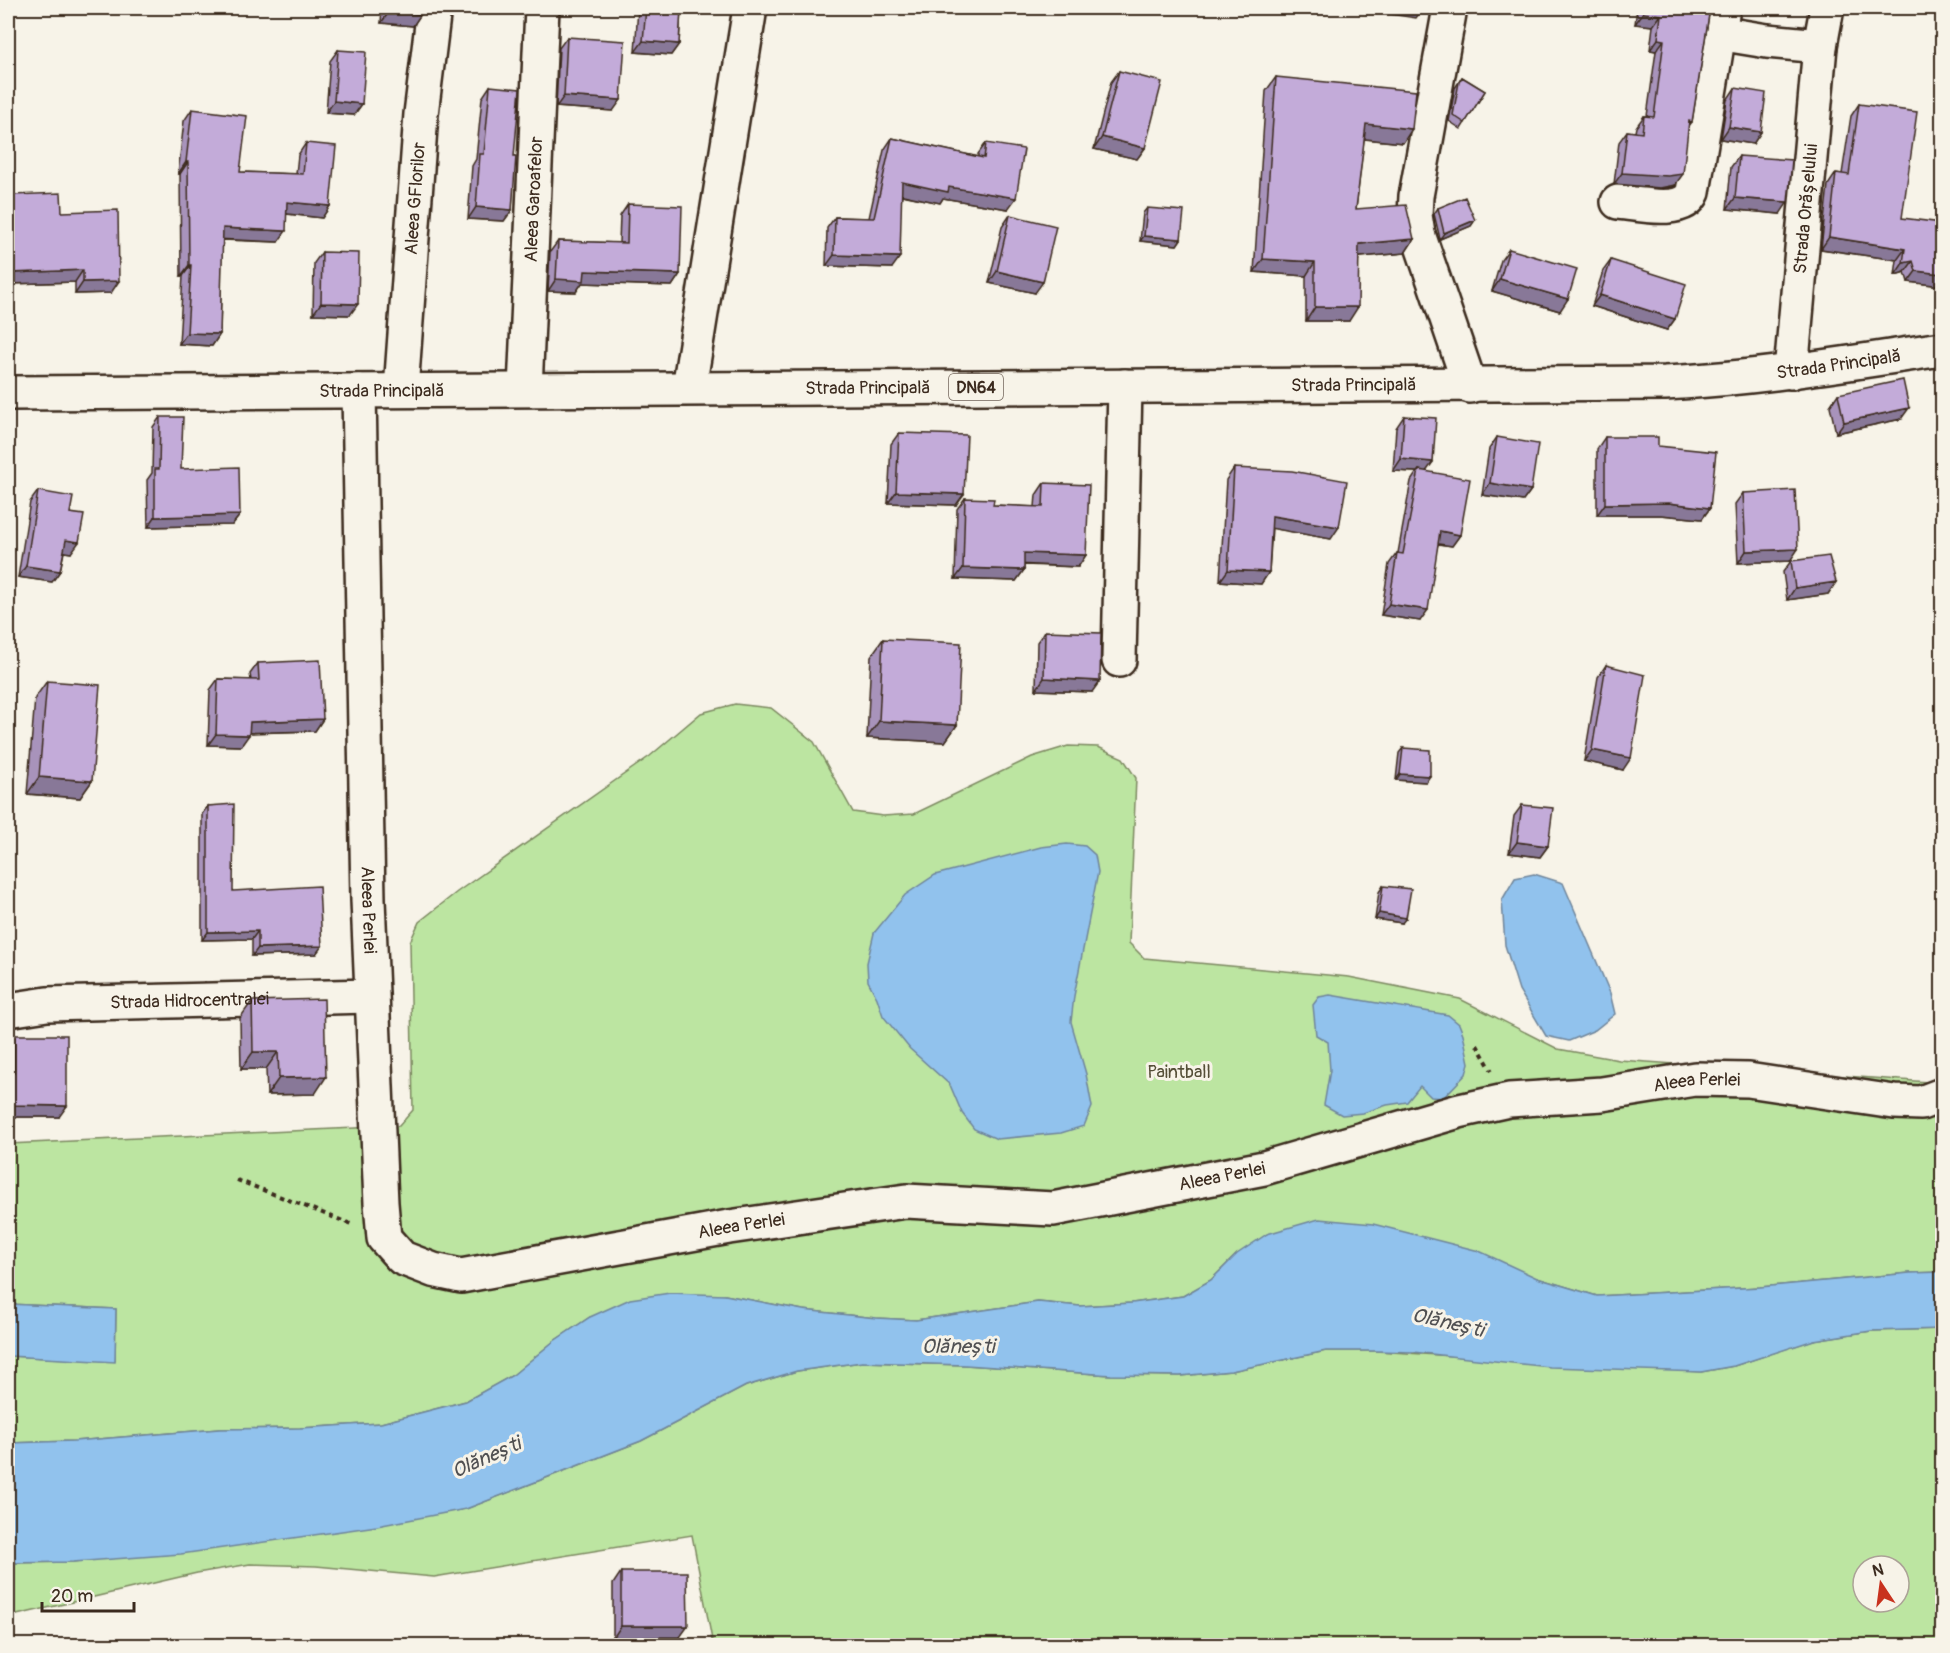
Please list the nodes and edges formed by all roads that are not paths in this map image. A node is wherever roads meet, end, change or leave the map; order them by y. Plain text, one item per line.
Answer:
1 (434, 8) edge
2 (542, 8) edge
3 (750, 8) edge
4 (1450, 8) edge
5 (1827, 8) edge
6 (1721, 20) edge
7 (1821, 46) junction
8 (1617, 202) dead end
9 (1942, 349) edge
10 (1791, 372) junction
11 (1125, 386) junction
12 (1470, 386) junction
13 (689, 388) junction
14 (525, 389) junction
15 (401, 390) junction
16 (358, 392) junction
17 (8, 393) edge
18 (1119, 660) dead end
19 (371, 996) junction
20 (8, 1010) edge
21 (1942, 1095) edge

1 - 15 street, Aleea GFlorilor
2 - 14 street, Aleea Garoafelor
3 - 13 street
4 - 12 street
5 - 7 street, Strada Orășelului
6 - 7 street
6 - 8 street
7 - 10 street, Strada Orășelului
9 - 10 street, Strada Principală / DN64
10 - 12 street, Strada Principală / DN64
11 - 12 street, Strada Principală / DN64
11 - 13 street, Strada Principală / DN64
11 - 18 street
13 - 14 street, Strada Principală / DN64
14 - 15 street, Strada Principală / DN64
15 - 16 street, Strada Principală / DN64
16 - 17 street, Strada Principală / DN64
16 - 19 street, Aleea Perlei
19 - 20 street, Strada Hidrocentralei
19 - 21 street, Aleea Perlei

